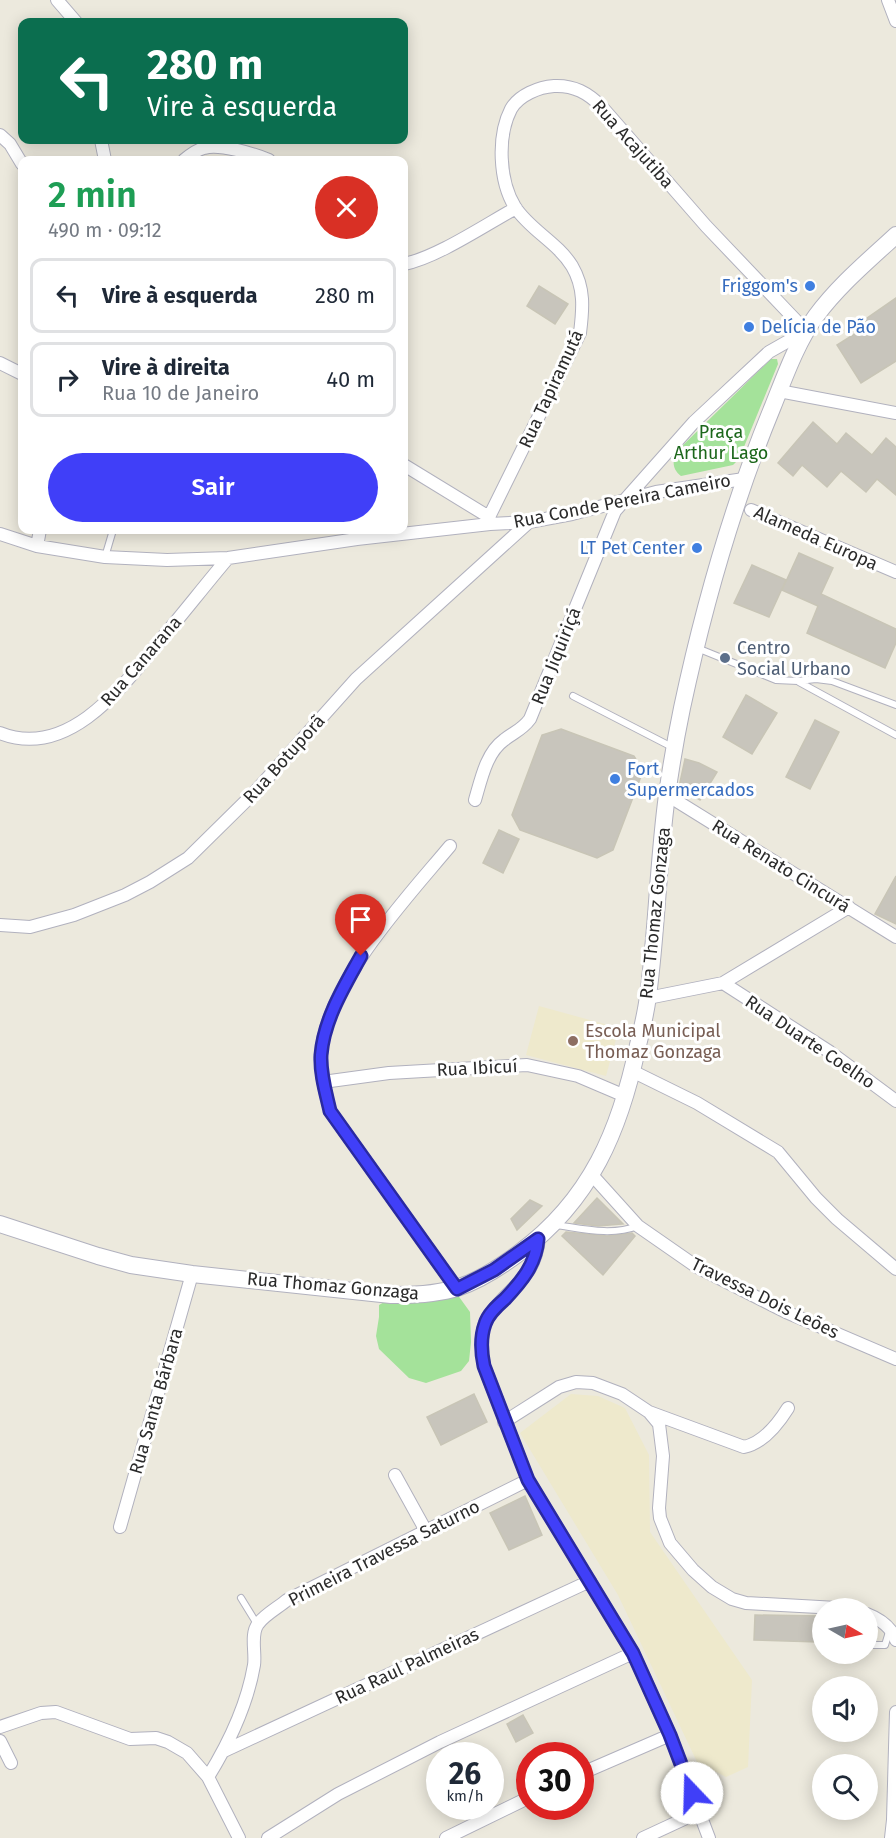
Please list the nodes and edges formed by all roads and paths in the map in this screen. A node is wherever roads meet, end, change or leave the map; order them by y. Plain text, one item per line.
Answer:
1 (57, 0) edge
2 (888, 0) edge
3 (73, 18) edge
4 (896, 21) edge
5 (0, 135) edge
6 (189, 156) edge
7 (244, 156) edge
8 (18, 157) edge
9 (516, 208) junction
10 (896, 235) edge
11 (408, 263) edge
12 (806, 331) junction
13 (0, 363) edge
14 (18, 372) edge
15 (779, 391) junction
16 (896, 413) edge
17 (408, 468) edge
18 (744, 478) junction
19 (624, 499) junction
20 (744, 506) junction
21 (490, 520) junction
22 (529, 522) junction
23 (408, 532) edge
24 (0, 534) edge
25 (39, 534) edge
26 (111, 534) edge
27 (392, 534) edge
28 (37, 546) junction
29 (105, 557) junction
30 (228, 558) junction
31 (896, 572) edge
32 (697, 647) junction
33 (798, 681) junction
34 (573, 696) dead end
35 (896, 705) edge
36 (0, 733) edge
37 (896, 735) edge
38 (675, 749) junction
39 (667, 795) junction
40 (475, 800) dead end
41 (450, 846) dead end
42 (849, 907) junction
43 (0, 925) edge
44 (896, 937) edge
45 (723, 984) junction
46 (648, 998) junction
47 (632, 1071) junction
48 (323, 1082) junction
49 (626, 1096) junction
50 (896, 1101) edge
51 (592, 1175) junction
52 (0, 1224) edge
53 (554, 1224) junction
54 (638, 1226) junction
55 (538, 1239) junction
56 (896, 1269) edge
57 (192, 1274) junction
58 (457, 1289) junction
59 (896, 1359) edge
60 (788, 1408) dead end
61 (649, 1412) junction
62 (504, 1422) junction
63 (395, 1475) dead end
64 (528, 1480) junction
65 (120, 1527) dead end
66 (426, 1531) junction
67 (590, 1581) junction
68 (241, 1598) dead end
69 (812, 1607) edge
70 (878, 1619) edge
71 (257, 1624) junction
72 (889, 1628) junction
73 (896, 1640) edge
74 (878, 1645) edge
75 (633, 1653) junction
76 (896, 1712) edge
77 (0, 1727) edge
78 (670, 1735) junction
79 (0, 1741) edge
80 (224, 1751) junction
81 (11, 1762) dead end
82 (594, 1768) edge
83 (208, 1778) junction
84 (516, 1804) edge
85 (699, 1812) junction
86 (239, 1838) edge
87 (267, 1838) edge
88 (446, 1838) edge
89 (643, 1838) edge
90 (709, 1838) edge
91 (891, 1838) edge

1 - 3 street
2 - 4 street
5 - 8 street
6 - 7 street
9 - 11 street
9 - 12 street, Rua Acajutiba
9 - 21 street, Rua Tapiramutá
10 - 12 main road, Rua Thomaz Gonzaga
12 - 15 main road, Rua Thomaz Gonzaga
12 - 19 street
13 - 14 street
15 - 16 street
15 - 18 main road, Rua Thomaz Gonzaga
17 - 21 street
18 - 19 street, Rua Conde Pereira Cameiro
18 - 20 main road, Rua Thomaz Gonzaga
19 - 22 street, Rua Conde Pereira Cameiro
19 - 40 street, Rua Jiquiriçá
20 - 31 street, Alameda Europa
20 - 32 main road, Rua Thomaz Gonzaga
21 - 22 street, Rua Conde Pereira Cameiro
21 - 23 street, Rua Conde Pereira Cameiro
22 - 43 street, Rua Botuporã
24 - 28 street, Rua Conde Pereira Cameiro
25 - 28 street
26 - 29 lane
27 - 30 street, Rua Conde Pereira Cameiro
28 - 29 street, Rua Conde Pereira Cameiro
29 - 30 street, Rua Conde Pereira Cameiro
30 - 36 street, Rua Canarana
32 - 33 lane
32 - 38 main road, Rua Thomaz Gonzaga
33 - 35 lane
33 - 37 lane
34 - 38 lane
38 - 39 main road, Rua Thomaz Gonzaga
39 - 42 street, Rua Renato Cincurá
39 - 46 main road, Rua Thomaz Gonzaga
41 - 48 street
42 - 44 street, Rua Renato Cincurá
42 - 45 street
45 - 46 street
45 - 50 street, Rua Duarte Coelho
46 - 47 main road, Rua Thomaz Gonzaga
47 - 49 main road, Rua Thomaz Gonzaga
47 - 56 street
48 - 49 street, Rua Ibicuí
48 - 58 street
49 - 51 main road, Rua Thomaz Gonzaga
51 - 53 main road, Rua Thomaz Gonzaga
51 - 54 street, Travessa Dois Leões
52 - 57 main road, Rua Thomaz Gonzaga
53 - 54 lane
53 - 55 main road, Rua Thomaz Gonzaga
54 - 59 street, Travessa Dois Leões
55 - 58 main road, Rua Thomaz Gonzaga
55 - 62 street
57 - 58 main road, Rua Thomaz Gonzaga
57 - 65 street, Rua Santa Bárbara
60 - 61 street
61 - 62 street
61 - 69 street
62 - 64 street
63 - 66 street
64 - 66 street, Primeira Travessa Saturno
64 - 67 street
66 - 71 street, Primeira Travessa Saturno
67 - 75 street
67 - 80 street, Rua Raul Palmeiras
68 - 71 lane
70 - 72 street
71 - 80 street
72 - 73 street
72 - 74 lane
75 - 78 street
75 - 87 street
76 - 91 street
77 - 83 street
78 - 82 street
78 - 85 street
79 - 81 street
80 - 83 street
83 - 86 street
84 - 88 street
85 - 89 street
85 - 90 street

